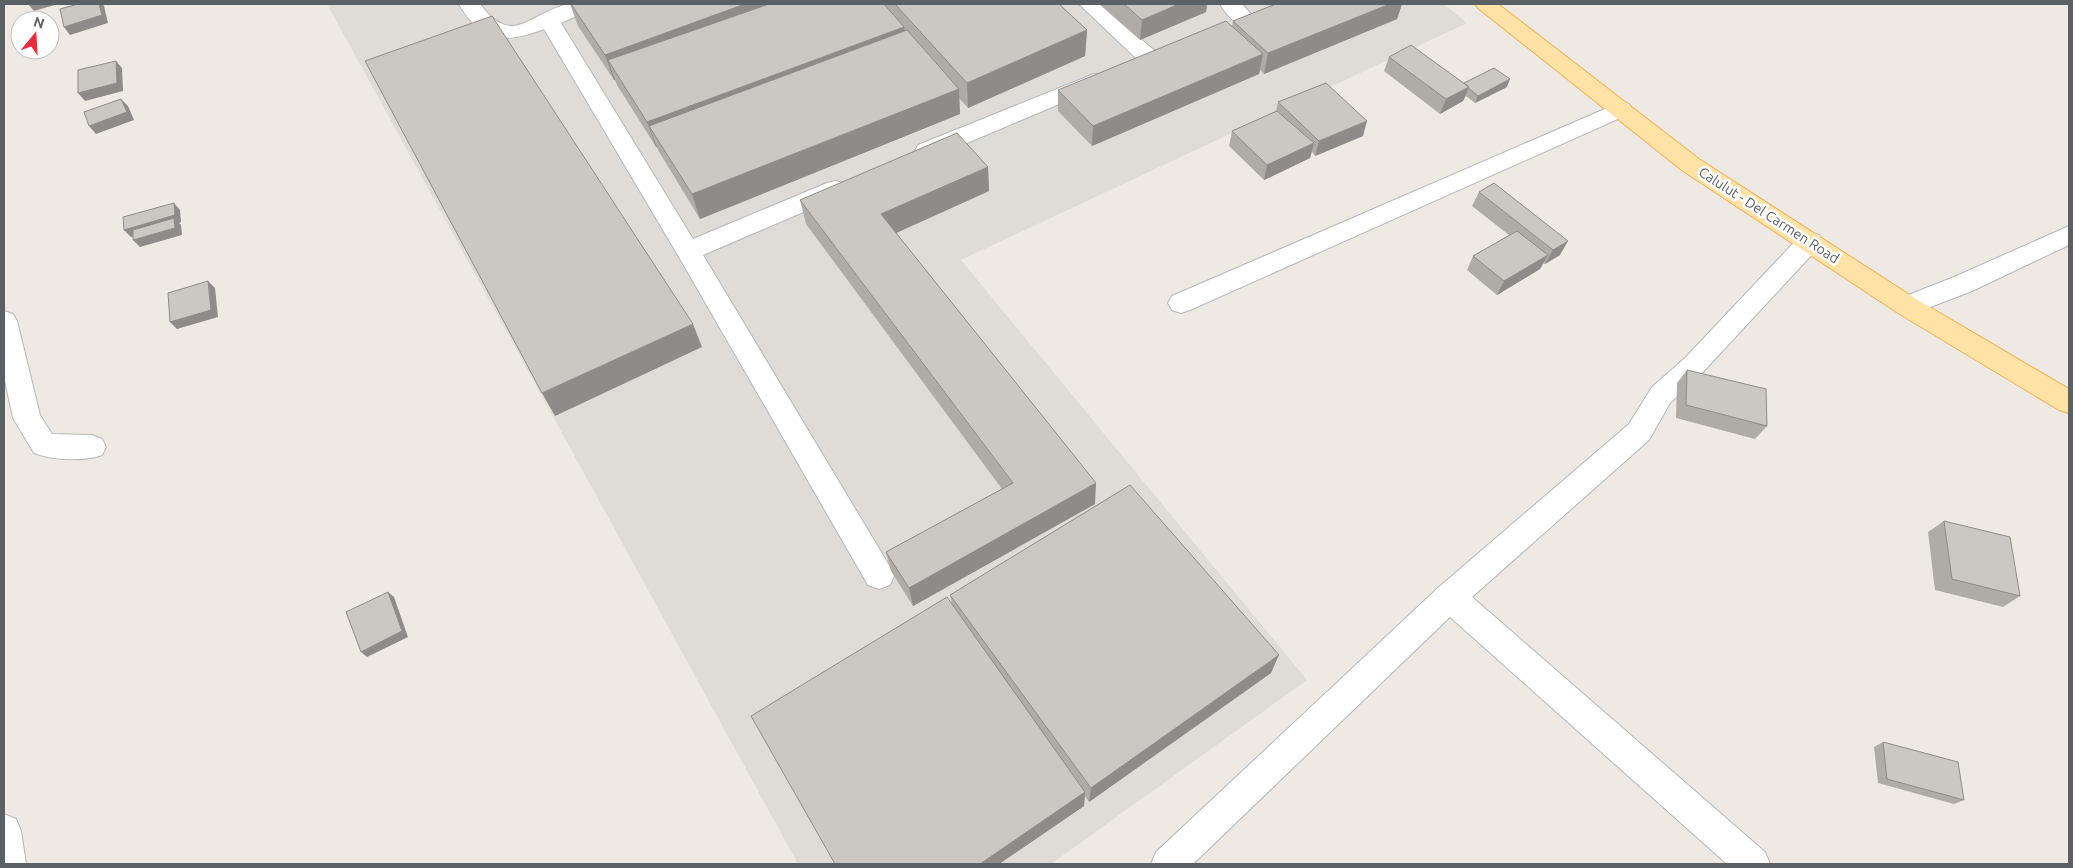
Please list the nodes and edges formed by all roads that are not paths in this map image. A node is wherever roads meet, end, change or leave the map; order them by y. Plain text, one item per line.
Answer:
1 (469, 4) edge
2 (587, 4) edge
3 (1089, 4) edge
4 (1230, 4) edge
5 (1485, 4) edge
6 (549, 20) junction
7 (1248, 23) edge
8 (1621, 109) junction
9 (909, 158) edge
10 (854, 181) edge
11 (2069, 234) edge
12 (1810, 241) junction
13 (688, 251) junction
14 (1180, 303) dead end
15 (1907, 306) junction
16 (4, 321) edge
17 (2069, 402) edge
18 (92, 447) dead end
19 (879, 576) dead end
20 (1450, 597) junction
21 (4, 831) edge
22 (9, 864) edge
23 (1168, 864) edge
24 (1754, 864) edge

1 - 6 street
2 - 6 street
3 - 9 street
4 - 7 street
5 - 8 main road, Calulut - Del Carmen Road
6 - 13 street
8 - 12 main road, Calulut - Del Carmen Road
8 - 14 street
10 - 13 street
11 - 15 street
12 - 15 main road, Calulut - Del Carmen Road
12 - 20 street
13 - 19 street
15 - 17 main road, Calulut - Del Carmen Road
16 - 18 street
20 - 23 street
20 - 24 street
21 - 22 street

